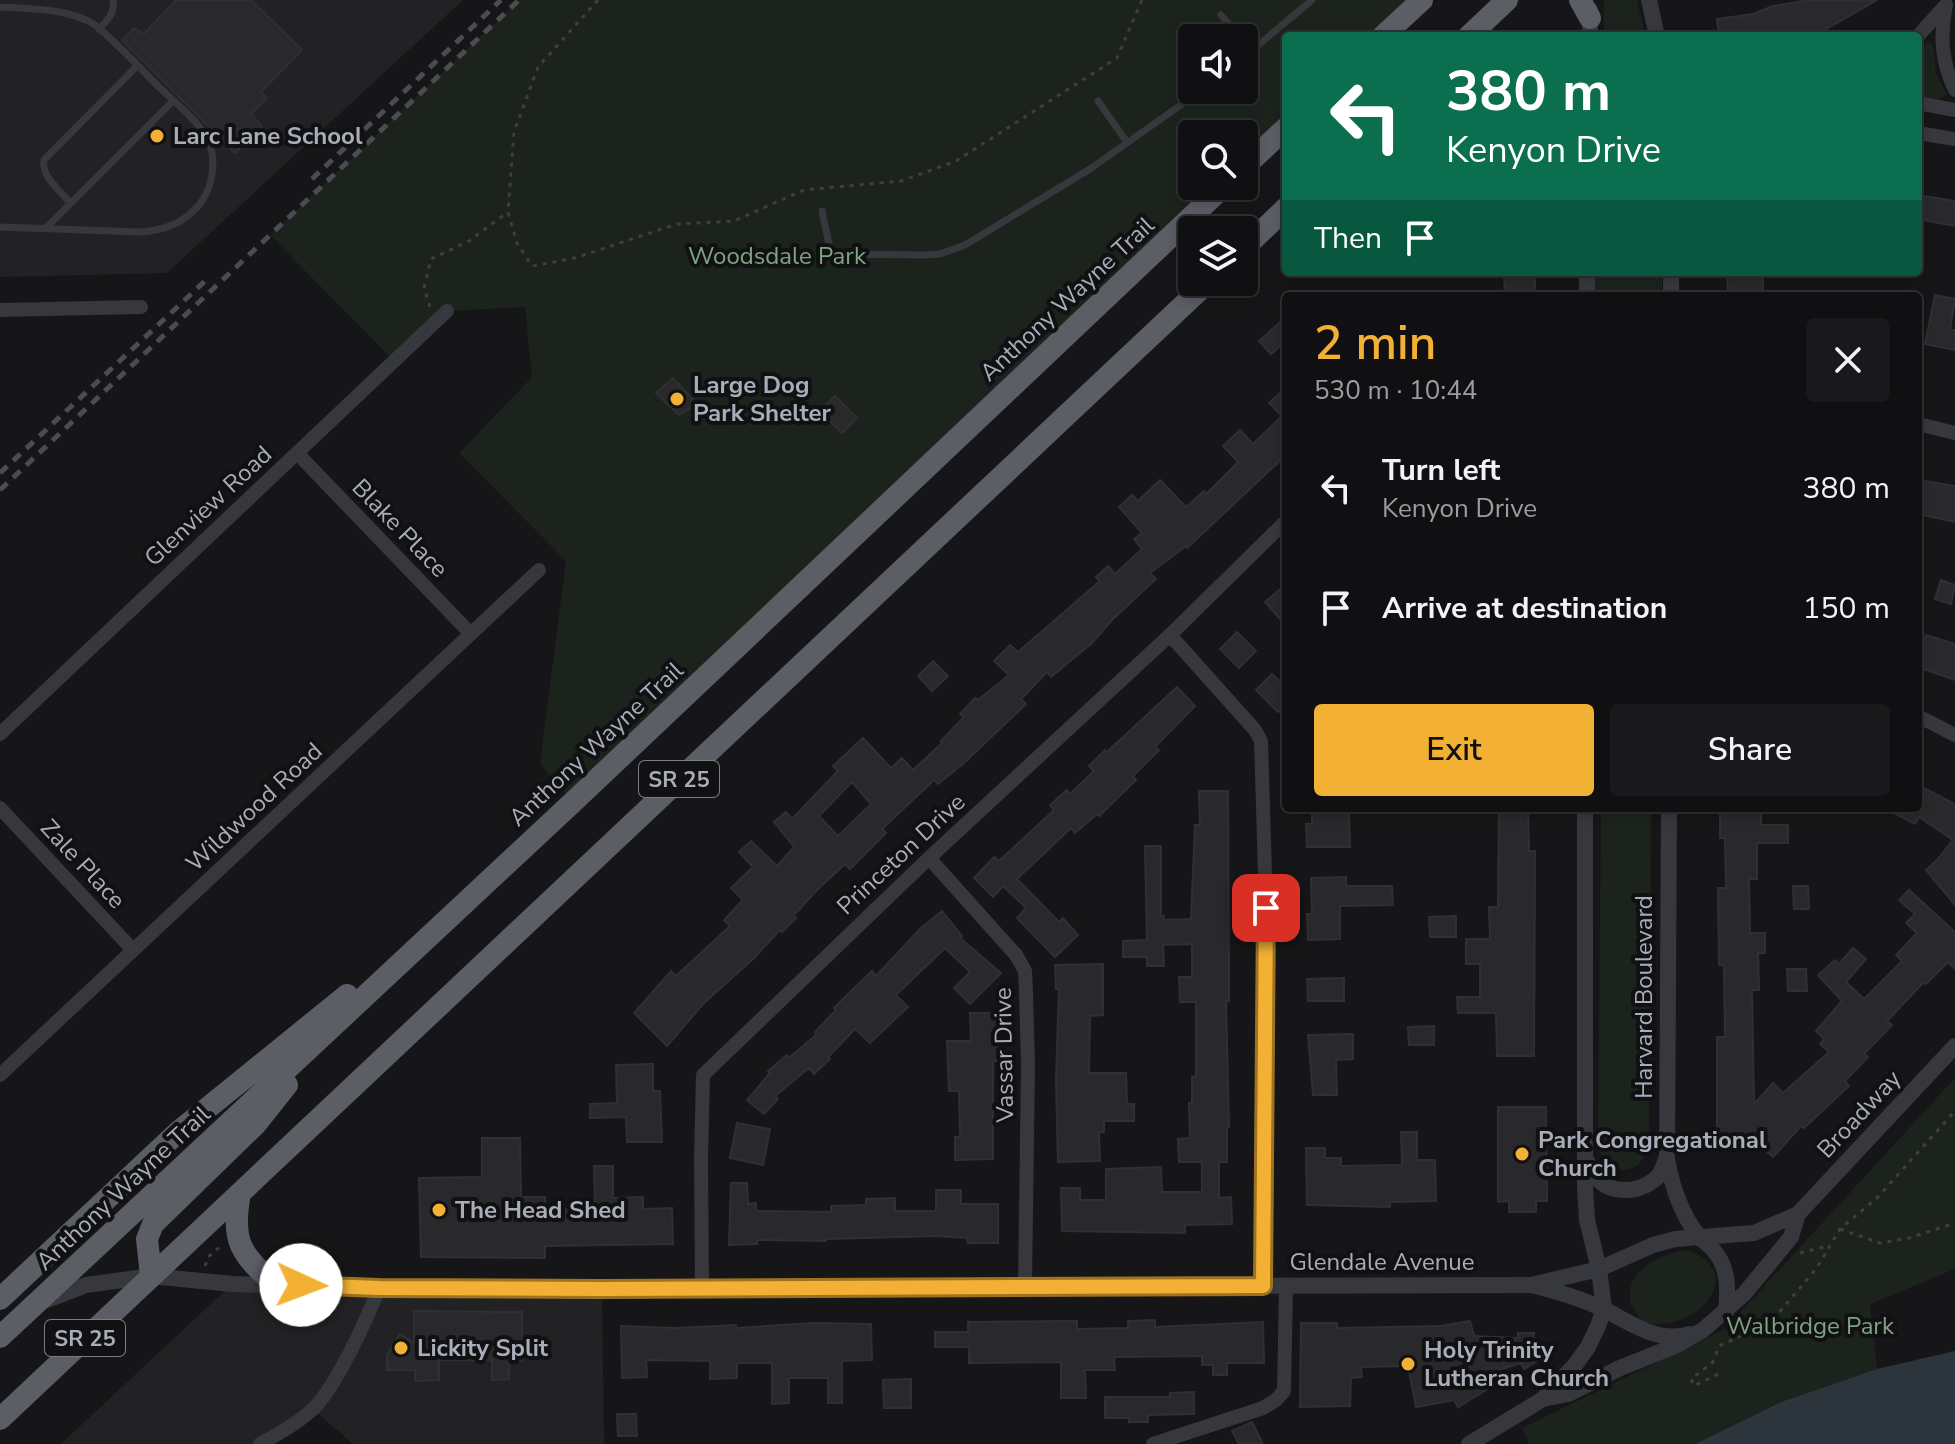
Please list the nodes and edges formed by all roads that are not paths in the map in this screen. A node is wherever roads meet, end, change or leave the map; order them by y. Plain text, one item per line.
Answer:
1 (113, 0) edge
2 (1312, 0) edge
3 (1422, 0) edge
4 (1507, 0) edge
5 (1649, 0) edge
6 (1948, 2) edge
7 (0, 7) edge
8 (1221, 15) dead end
9 (1229, 24) edge
10 (99, 29) junction
11 (1387, 32) edge
12 (1473, 32) edge
13 (1656, 32) edge
14 (1922, 32) edge
15 (1258, 46) edge
16 (137, 66) junction
17 (1955, 90) edge
18 (173, 101) junction
19 (1098, 101) dead end
20 (1182, 104) edge
21 (1922, 104) edge
22 (1955, 110) edge
23 (1282, 132) edge
24 (1922, 134) edge
25 (1955, 139) edge
26 (1127, 142) junction
27 (1258, 154) edge
28 (1209, 200) edge
29 (70, 203) junction
30 (822, 211) dead end
31 (1282, 212) edge
32 (0, 227) edge
33 (46, 228) junction
34 (1258, 235) edge
35 (1193, 296) edge
36 (141, 307) dead end
37 (0, 310) edge
38 (447, 311) dead end
39 (1922, 425) edge
40 (1955, 433) edge
41 (297, 453) junction
42 (1282, 525) edge
43 (539, 570) dead end
44 (471, 634) junction
45 (1170, 635) junction
46 (1922, 718) edge
47 (0, 734) edge
48 (1955, 735) edge
49 (0, 808) edge
50 (1585, 812) edge
51 (1669, 812) edge
52 (929, 858) junction
53 (464, 903) junction
54 (133, 950) junction
55 (344, 1016) junction
56 (1955, 1046) edge
57 (0, 1075) edge
58 (1668, 1153) junction
59 (1586, 1158) junction
60 (240, 1193) junction
61 (1798, 1214) junction
62 (1698, 1237) junction
63 (1599, 1269) junction
64 (151, 1276) junction
65 (275, 1284) junction
66 (1531, 1285) junction
67 (1025, 1286) junction
68 (1263, 1286) junction
69 (1286, 1287) junction
70 (379, 1288) junction
71 (702, 1288) junction
72 (0, 1299) edge
73 (38, 1303) junction
74 (1604, 1309) junction
75 (1726, 1312) junction
76 (1703, 1330) junction
77 (0, 1337) edge
78 (1543, 1399) junction
79 (0, 1419) edge
80 (260, 1444) edge
81 (1153, 1444) edge
82 (1469, 1444) edge

1 - 10 lane
2 - 15 lane
3 - 11 highway
4 - 12 highway
5 - 13 street
6 - 14 street
6 - 17 street
7 - 10 lane
8 - 9 lane
10 - 16 lane
16 - 18 lane
16 - 29 lane
18 - 29 lane
18 - 33 lane
19 - 26 lane
20 - 26 lane
21 - 22 street
23 - 27 highway
24 - 25 street
26 - 30 lane
28 - 53 highway, Anthony Wayne Trail / SR 25
29 - 33 lane
31 - 34 highway
32 - 33 lane
35 - 60 highway, SR 25
36 - 37 street
38 - 41 street, Glenview Road
39 - 40 street
41 - 44 street, Blake Place
41 - 47 street, Glenview Road
42 - 45 street, Princeton Drive
43 - 44 street, Wildwood Road
44 - 54 street, Wildwood Road
45 - 52 street, Princeton Drive
45 - 68 street
46 - 48 street
49 - 54 street, Zale Place
50 - 59 street
51 - 58 street, Harvard Boulevard
52 - 67 street, Vassar Drive
52 - 71 street, Princeton Drive
53 - 55 highway, Anthony Wayne Trail / SR 25
53 - 72 highway
54 - 57 street, Wildwood Road
55 - 64 highway
55 - 73 highway, Anthony Wayne Trail / SR 25
56 - 61 street, Broadway
58 - 59 street
58 - 62 street, Harvard Boulevard
59 - 63 street
60 - 64 highway, SR 25
60 - 65 highway
61 - 62 street, Broadway
61 - 75 street, Broadway
62 - 63 street, Broadway
62 - 75 street, Harvard Boulevard
63 - 66 street, Glendale Avenue
63 - 74 street
64 - 65 street, Glendale Avenue
64 - 73 street, Glendale Avenue
64 - 79 highway, SR 25
65 - 70 street, Glendale Avenue
66 - 69 street, Glendale Avenue
66 - 74 street, Glendale Avenue
67 - 68 street, Glendale Avenue
67 - 71 street, Glendale Avenue
68 - 69 street, Glendale Avenue
69 - 81 street
70 - 71 street, Glendale Avenue
70 - 80 street
73 - 77 highway, Anthony Wayne Trail / SR 25
74 - 76 street, Glendale Avenue
74 - 78 street
75 - 76 street
76 - 78 street
78 - 82 street

